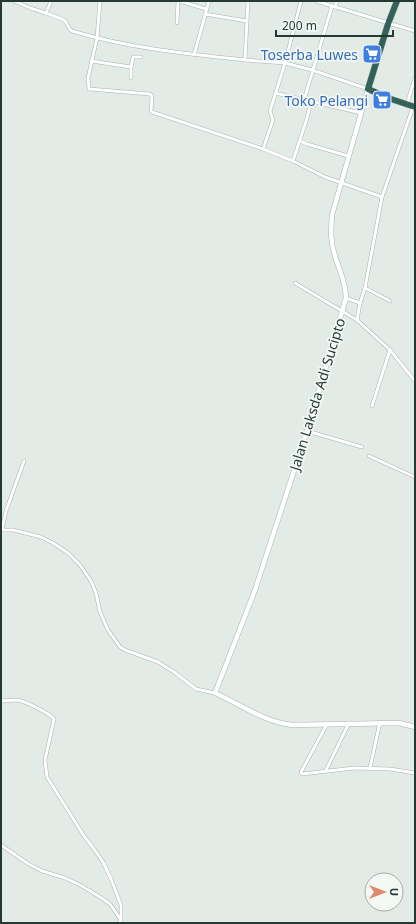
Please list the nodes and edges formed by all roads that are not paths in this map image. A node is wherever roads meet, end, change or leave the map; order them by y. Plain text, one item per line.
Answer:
1 (14, 1) edge
2 (51, 1) edge
3 (100, 1) edge
4 (178, 1) edge
5 (209, 1) edge
6 (248, 1) edge
7 (300, 1) edge
8 (316, 1) edge
9 (337, 1) edge
10 (397, 1) edge
11 (334, 6) junction
12 (206, 9) junction
13 (46, 13) junction
14 (205, 14) junction
15 (247, 21) junction
16 (177, 23) dead end
17 (388, 24) junction
18 (415, 31) edge
19 (97, 38) junction
20 (194, 55) junction
21 (141, 57) dead end
22 (246, 60) junction
23 (91, 62) junction
24 (285, 63) junction
25 (131, 68) junction
26 (312, 70) junction
27 (131, 78) dead end
28 (415, 78) edge
29 (368, 89) junction
30 (275, 93) junction
31 (304, 100) junction
32 (311, 102) junction
33 (412, 106) edge
34 (361, 113) junction
35 (300, 141) junction
36 (263, 149) junction
37 (348, 156) junction
38 (293, 161) junction
39 (340, 183) junction
40 (382, 197) junction
41 (295, 283) dead end
42 (365, 288) junction
43 (346, 298) junction
44 (390, 301) dead end
45 (360, 303) junction
46 (342, 311) junction
47 (357, 320) junction
48 (390, 350) junction
49 (415, 381) edge
50 (372, 406) dead end
51 (307, 431) junction
52 (362, 447) dead end
53 (369, 456) dead end
54 (24, 461) dead end
55 (415, 477) edge
56 (2, 530) edge
57 (215, 693) junction
58 (1, 701) edge
59 (380, 722) junction
60 (349, 723) junction
61 (327, 724) junction
62 (415, 726) edge
63 (370, 768) junction
64 (326, 770) junction
65 (415, 772) edge
66 (1, 845) edge
67 (120, 921) edge

1 - 13 street
2 - 13 street
3 - 19 street
4 - 12 street
4 - 16 street
5 - 12 street
6 - 15 street
7 - 24 street
8 - 11 street
9 - 11 street
10 - 17 highway
11 - 17 street
11 - 26 street
12 - 14 street
13 - 19 street
14 - 15 street
14 - 20 street
15 - 22 street
17 - 18 street
17 - 29 highway
19 - 20 street
19 - 23 street
20 - 22 street
21 - 25 street
22 - 24 street
23 - 25 street
23 - 36 street
24 - 26 street
24 - 30 street
25 - 27 street
26 - 29 street
26 - 31 street
28 - 33 street
29 - 33 highway
29 - 34 street, Jalan Laksda Adi Sucipto
30 - 31 street
30 - 36 street
31 - 32 street
32 - 34 street
32 - 35 street
33 - 40 street
34 - 37 street, Jalan Laksda Adi Sucipto
35 - 37 street
35 - 38 street
36 - 38 street
37 - 39 street, Jalan Laksda Adi Sucipto
38 - 39 street
39 - 40 street
39 - 43 street, Jalan Laksda Adi Sucipto
40 - 42 street
41 - 46 street
42 - 44 street
42 - 45 street
43 - 45 street
43 - 46 street, Jalan Laksda Adi Sucipto
45 - 47 street
46 - 47 street
46 - 51 street, Jalan Laksda Adi Sucipto
47 - 48 street
48 - 49 street
48 - 50 street
51 - 52 street
51 - 57 street, Jalan Laksda Adi Sucipto
53 - 55 street
54 - 56 street
56 - 57 street
57 - 61 street
58 - 67 street
59 - 60 street
59 - 62 street
59 - 63 street
60 - 61 street
60 - 64 street
61 - 64 street
63 - 64 street
63 - 65 street
66 - 67 street

